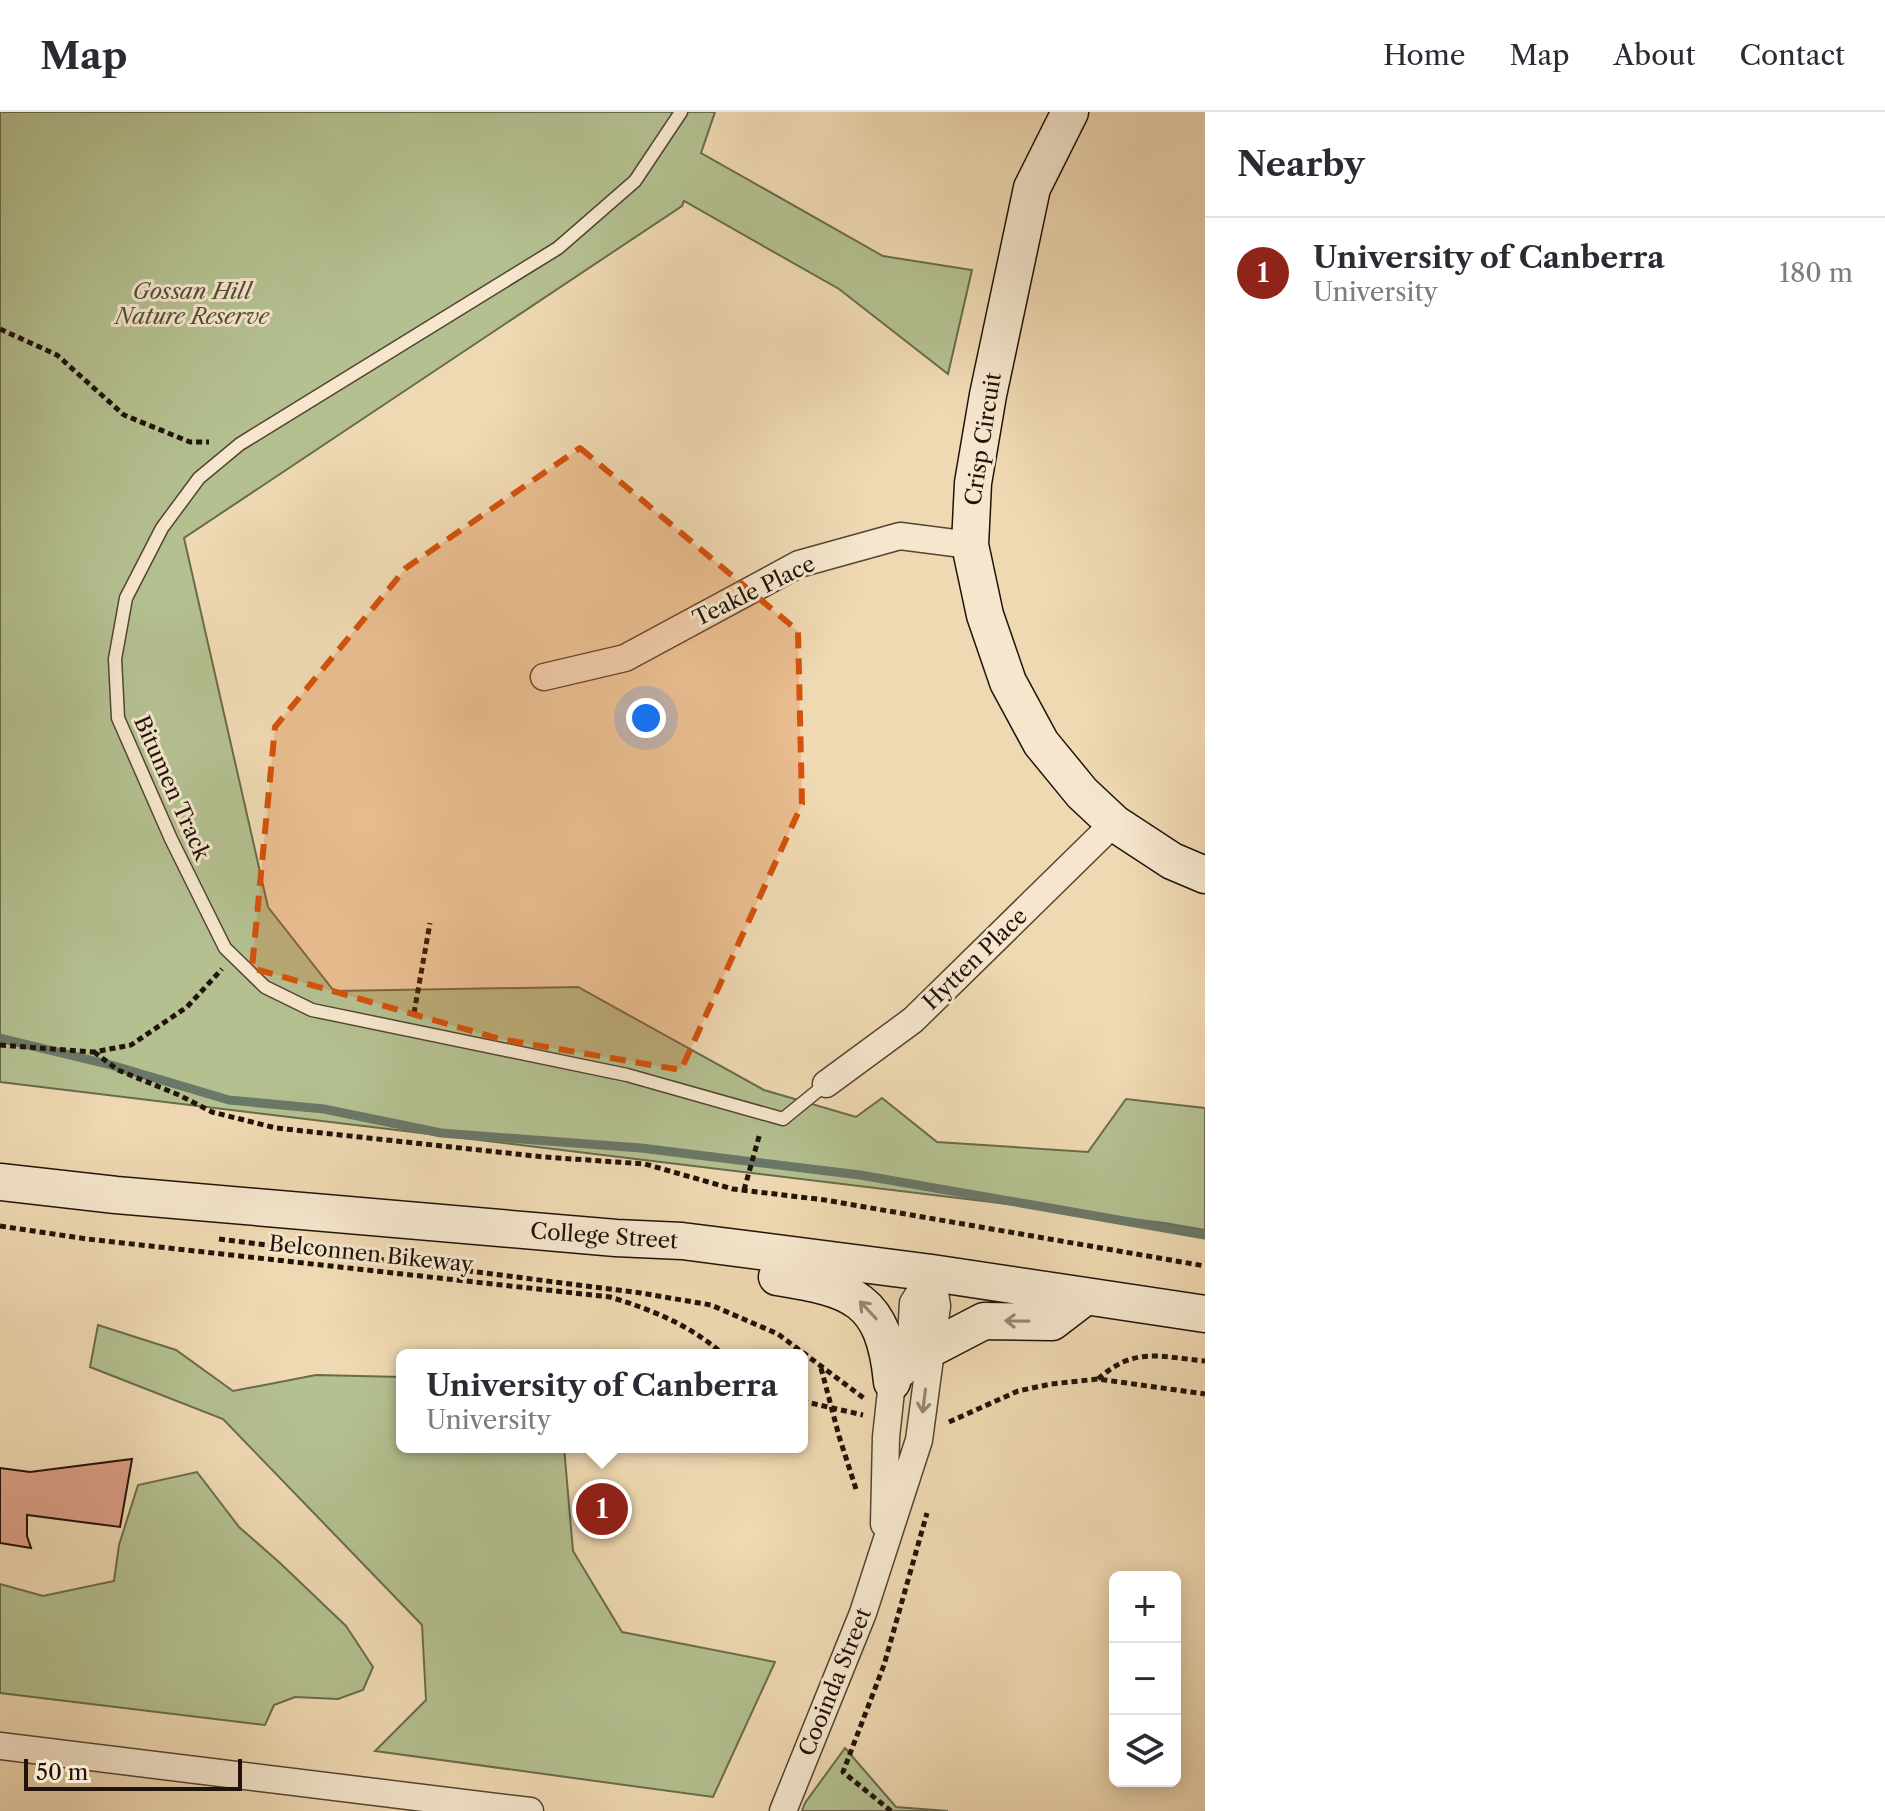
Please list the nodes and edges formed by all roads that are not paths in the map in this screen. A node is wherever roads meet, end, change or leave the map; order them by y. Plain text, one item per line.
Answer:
1 (681, 112) edge
2 (1070, 112) edge
3 (970, 545) junction
4 (544, 677) dead end
5 (1114, 823) junction
6 (1205, 875) edge
7 (826, 1084) joint
8 (0, 1182) edge
9 (682, 1241) junction
10 (932, 1273) junction
11 (1086, 1296) junction
12 (1205, 1314) edge
13 (932, 1348) junction
14 (883, 1393) junction
15 (883, 1552) junction
16 (0, 1746) edge
17 (780, 1809) edge
18 (530, 1811) edge

1 - 7 lane, Bitumen Track
2 - 3 street, Crisp Circuit
3 - 4 street, Teakle Place
3 - 5 street, Crisp Circuit
5 - 6 street, Crisp Circuit
5 - 7 street, Hytten Place
8 - 9 street, College Street
9 - 10 street, College Street
14 -> 9 street
10 - 11 street, College Street
10 - 13 street, Cooinda Street
10 - 14 street, Cooinda Street
11 - 12 street, College Street
11 -> 13 street
13 -> 15 street, Cooinda Street
14 - 15 street, Cooinda Street
15 - 17 street, Cooinda Street
16 - 18 street

